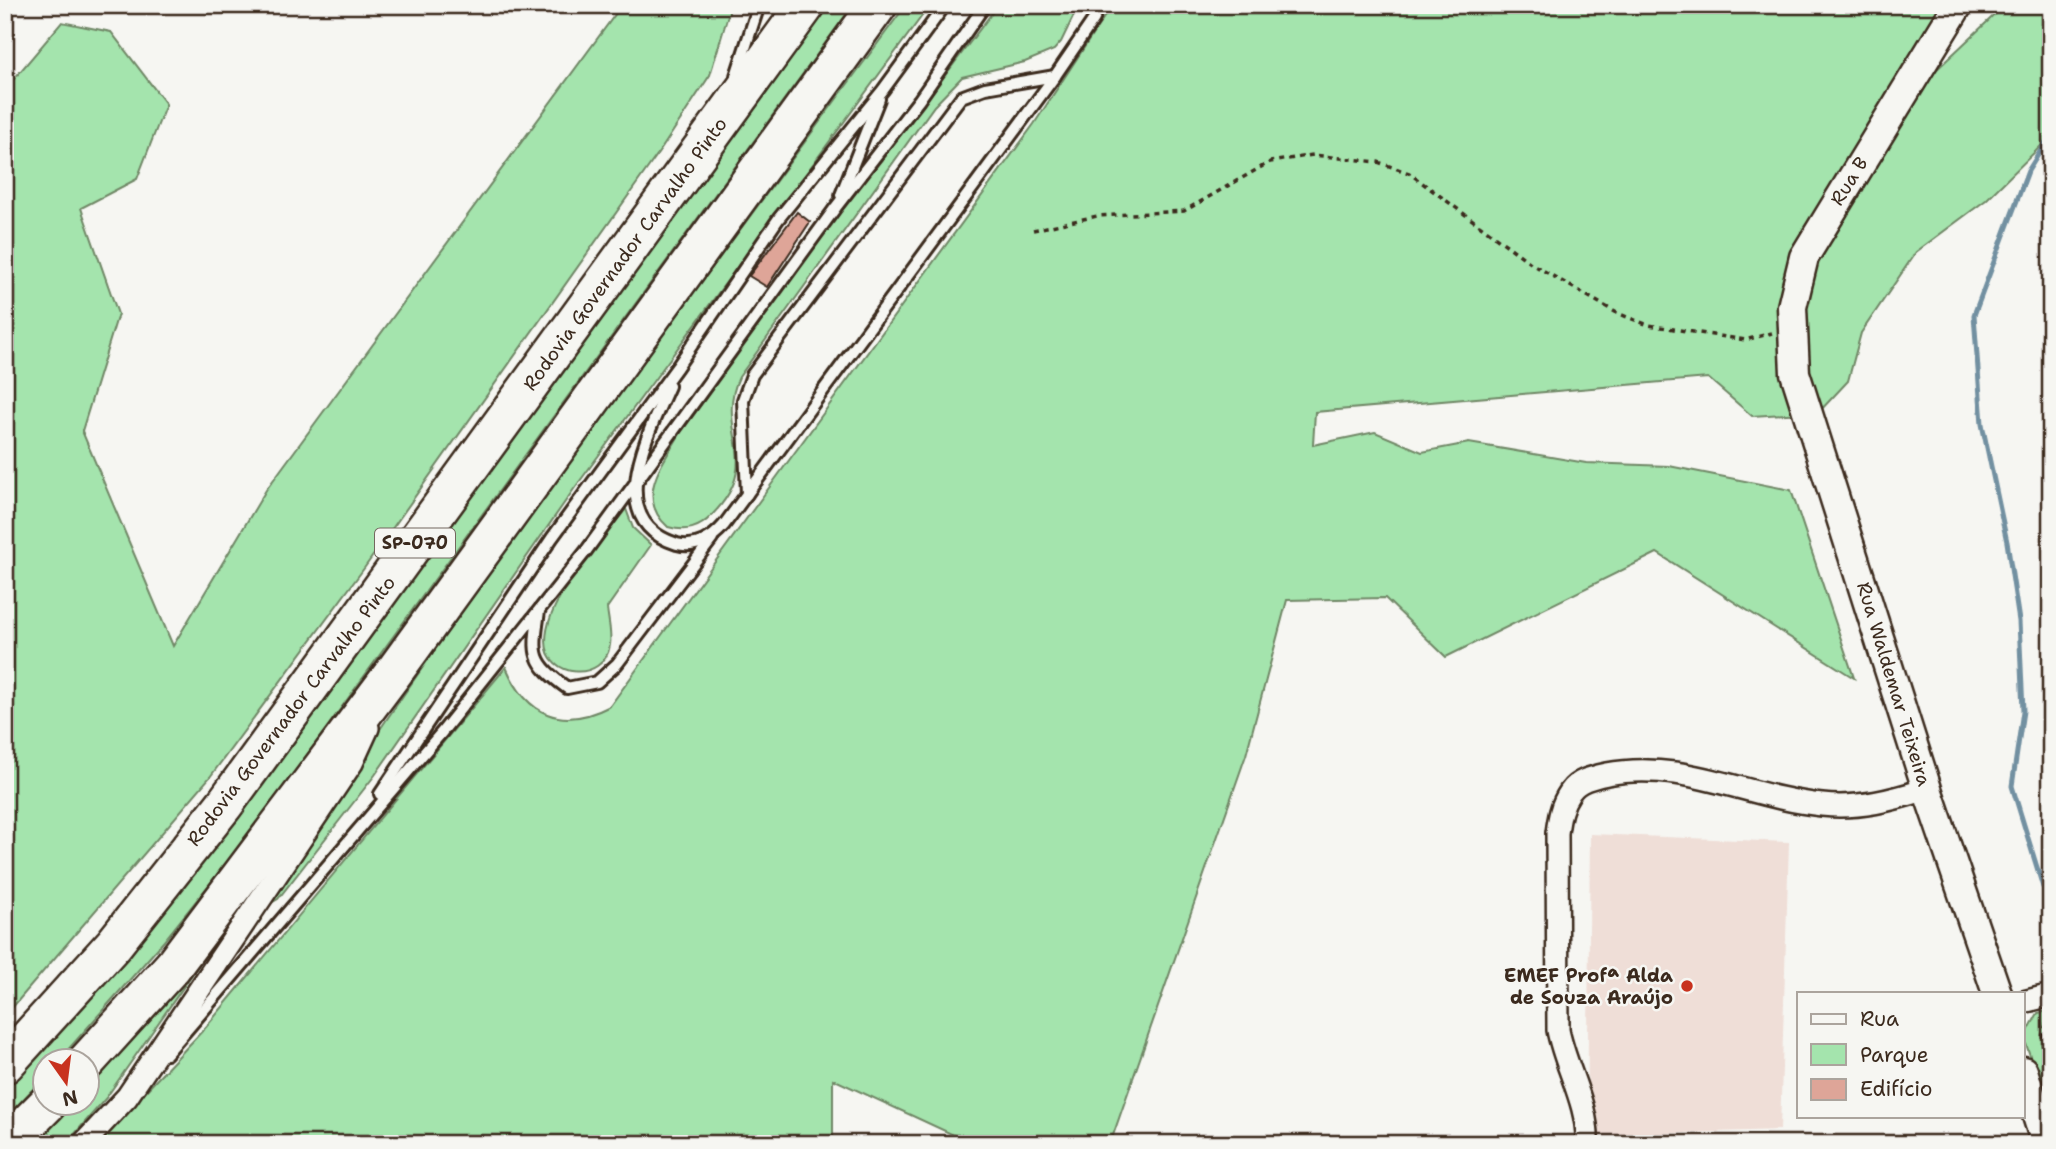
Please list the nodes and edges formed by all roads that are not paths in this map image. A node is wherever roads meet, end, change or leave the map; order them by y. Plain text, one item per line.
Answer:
1 (759, 5) edge
2 (806, 5) edge
3 (878, 5) edge
4 (945, 5) edge
5 (985, 5) edge
6 (1096, 5) edge
7 (1958, 5) edge
8 (1055, 76) junction
9 (883, 90) junction
10 (700, 147) junction
11 (836, 207) junction
12 (677, 367) junction
13 (1795, 373) joint
14 (635, 485) junction
15 (747, 494) junction
16 (712, 539) junction
17 (540, 609) junction
18 (394, 672) junction
19 (1927, 789) junction
20 (359, 826) junction
21 (1997, 992) edge
22 (2051, 995) edge
23 (2024, 1002) edge
24 (99, 1048) edge
25 (5, 1064) edge
26 (2024, 1074) edge
27 (127, 1097) junction
28 (33, 1118) edge
29 (1587, 1140) edge
30 (7, 1144) edge
31 (83, 1144) edge
32 (2046, 1144) edge

1 - 10 lane
2 - 10 highway, Rodovia Governador Carvalho Pinto / SP-070
3 - 18 highway, SP-070
4 - 9 lane
5 - 11 lane
6 - 8 lane
7 - 13 street, Rua B
8 - 15 lane
8 - 15 lane
9 - 11 lane
9 - 12 lane
10 - 25 highway, Rodovia Governador Carvalho Pinto / SP-070
11 - 14 lane
12 - 14 lane
12 - 20 lane
13 - 19 street, Rua Waldemar Teixeira
14 - 16 lane
14 - 17 lane
15 - 16 lane
16 - 17 lane
17 - 20 lane
18 - 24 highway, SP-070
18 - 27 street
19 - 21 street, Rua Waldemar Teixeira
19 - 29 street
20 - 27 lane
22 - 23 street
26 - 32 street
27 - 31 street
28 - 30 highway

